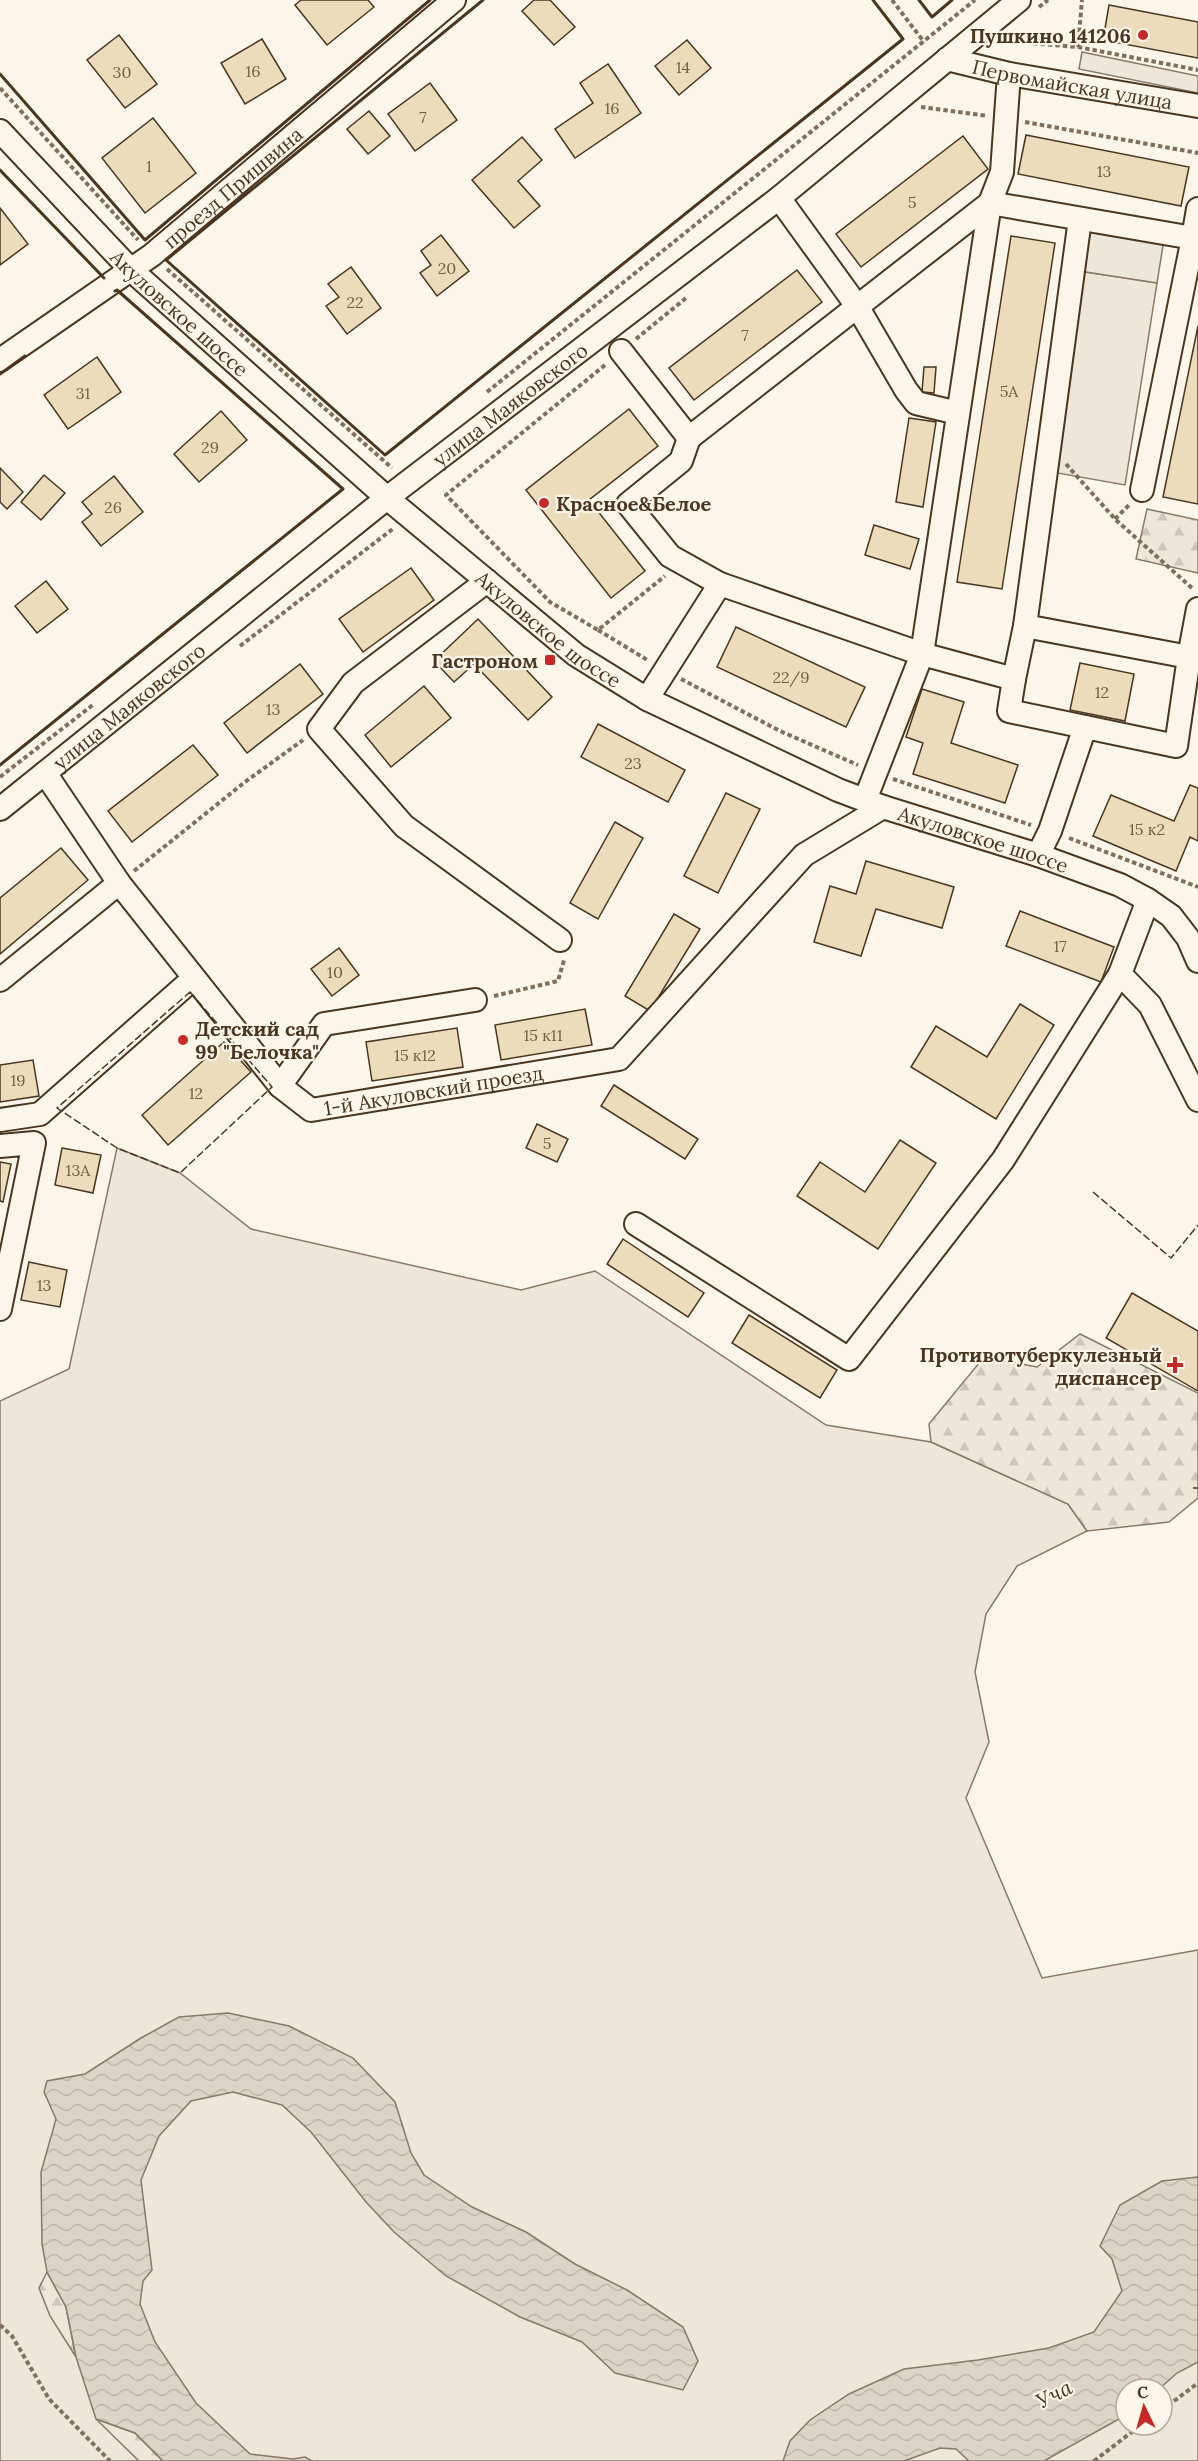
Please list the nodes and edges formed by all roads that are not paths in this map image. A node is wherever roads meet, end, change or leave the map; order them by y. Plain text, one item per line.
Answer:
1 (454, 0) edge
2 (1025, 7) edge
3 (947, 59) junction
4 (1009, 74) junction
5 (1198, 106) edge
6 (0, 131) edge
7 (779, 198) junction
8 (990, 203) junction
9 (1198, 209) edge
10 (1080, 219) junction
11 (1193, 238) junction
12 (130, 269) junction
13 (856, 306) junction
14 (621, 351) road end
15 (0, 360) edge
16 (958, 413) junction
17 (689, 438) junction
18 (1142, 490) dead end
19 (387, 498) junction
20 (487, 581) junction
21 (720, 584) junction
22 (1198, 609) edge
23 (1025, 626) junction
24 (922, 654) junction
25 (1189, 657) junction
26 (1014, 679) junction
27 (647, 699) junction
28 (1085, 727) junction
29 (45, 773) junction
30 (874, 804) junction
31 (0, 809) edge
32 (1038, 855) junction
33 (119, 883) junction
34 (1148, 900) junction
35 (1193, 930) edge
36 (560, 940) road end
37 (1198, 961) edge
38 (1120, 974) junction
39 (194, 978) junction
40 (0, 980) edge
41 (475, 1000) road end
42 (280, 1086) junction
43 (1198, 1100) edge
44 (0, 1120) edge
45 (0, 1146) edge
46 (636, 1224) dead end
47 (0, 1310) edge

1 - 12 street, проезд Пришвина
2 - 3 street, улица Маяковского
3 - 4 street, Первомайская улица
3 - 7 street, улица Маяковского
4 - 5 street, Первомайская улица
4 - 8 street
6 - 12 street, Акуловское шоссе
7 - 13 street
7 - 19 street, улица Маяковского
8 - 10 street
8 - 13 street
8 - 16 street
9 - 11 street
10 - 11 street
10 - 23 street
11 - 18 street
12 - 15 street, проезд Пришвина
12 - 19 street, Акуловское шоссе
13 - 16 street
13 - 17 street
14 - 17 street
16 - 24 street
17 - 21 street
19 - 20 street, Акуловское шоссе
19 - 29 street, улица Маяковского
20 - 27 street, Акуловское шоссе
20 - 36 street
21 - 24 street
21 - 27 street
22 - 25 street
23 - 25 street
23 - 26 street
24 - 26 street
24 - 30 street
25 - 28 street
26 - 28 street
27 - 30 street, Акуловское шоссе
28 - 32 street
29 - 31 street, улица Маяковского
29 - 33 street, 1-й Акуловский проезд
30 - 32 street, Акуловское шоссе
30 - 42 street, 1-й Акуловский проезд
32 - 34 street, Акуловское шоссе
33 - 39 street, 1-й Акуловский проезд
33 - 40 street
34 - 35 street, Акуловское шоссе
34 - 38 street
35 - 37 street, Акуловское шоссе
38 - 43 street
38 - 46 street
39 - 42 street, 1-й Акуловский проезд
39 - 44 street
41 - 42 street
45 - 47 street

